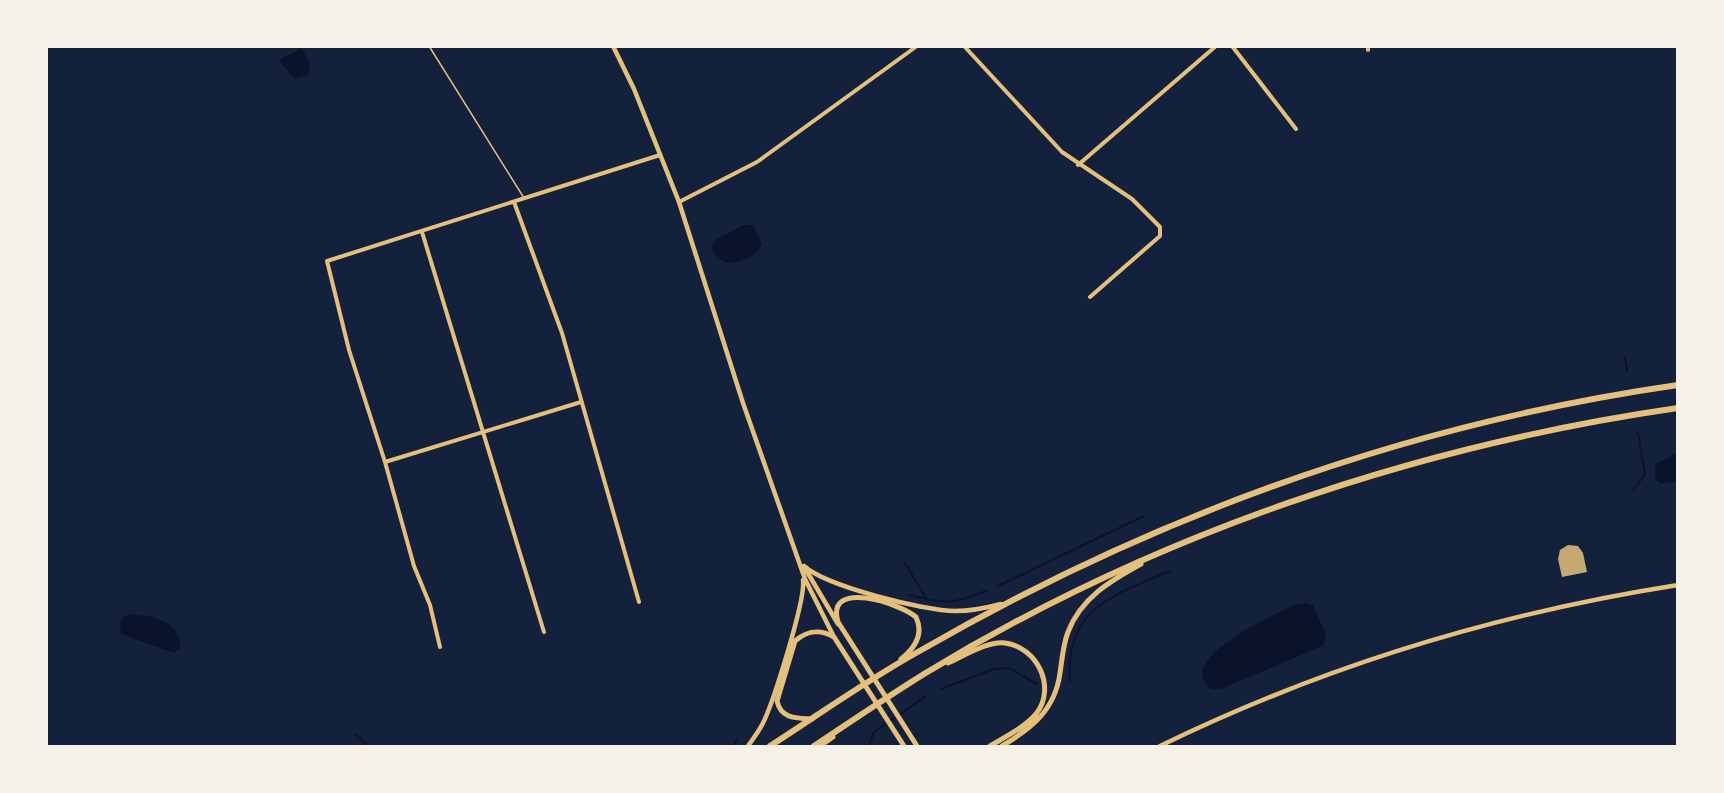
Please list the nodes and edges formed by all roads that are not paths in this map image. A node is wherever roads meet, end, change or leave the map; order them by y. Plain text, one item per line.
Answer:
1 (429, 46) edge
2 (613, 46) edge
3 (917, 46) edge
4 (964, 46) edge
5 (1216, 46) edge
6 (1232, 46) edge
7 (1296, 129) dead end
8 (660, 155) junction
9 (1078, 165) junction
10 (524, 199) junction
11 (514, 202) junction
12 (679, 202) junction
13 (422, 231) junction
14 (1090, 297) dead end
15 (1677, 385) edge
16 (581, 402) junction
17 (1677, 408) edge
18 (484, 432) junction
19 (385, 462) junction
20 (1160, 553) junction
21 (803, 567) junction
22 (1677, 585) edge
23 (639, 602) dead end
24 (1007, 602) junction
25 (843, 631) junction
26 (544, 632) dead end
27 (834, 637) junction
28 (440, 647) dead end
29 (888, 670) junction
30 (925, 674) junction
31 (862, 714) junction
32 (813, 719) junction
33 (915, 745) edge
34 (748, 747) edge
35 (770, 747) edge
36 (814, 747) edge
37 (820, 747) edge
38 (904, 747) edge
39 (990, 747) edge
40 (1002, 747) edge
41 (1160, 747) edge

1 - 10 lane
2 - 8 street
3 - 12 street
4 - 9 street
5 - 9 street
6 - 7 street
8 - 10 street
8 - 12 street
9 - 14 street
10 - 11 street
11 - 13 street
11 - 16 street
12 - 21 street
13 - 18 street
13 - 19 street
15 - 24 highway
16 - 18 street
16 - 23 street
17 - 20 highway
18 - 19 street
18 - 26 street
19 - 28 street
20 - 30 highway
20 - 40 main road
21 - 24 street
21 - 25 street
21 - 27 street
21 - 34 street
22 - 41 street
24 - 29 highway
25 - 29 main road
25 - 33 main road
27 - 32 main road
27 - 38 main road
29 - 32 highway
30 - 31 highway
30 - 39 main road
31 - 36 highway
31 - 37 main road
32 - 35 highway

